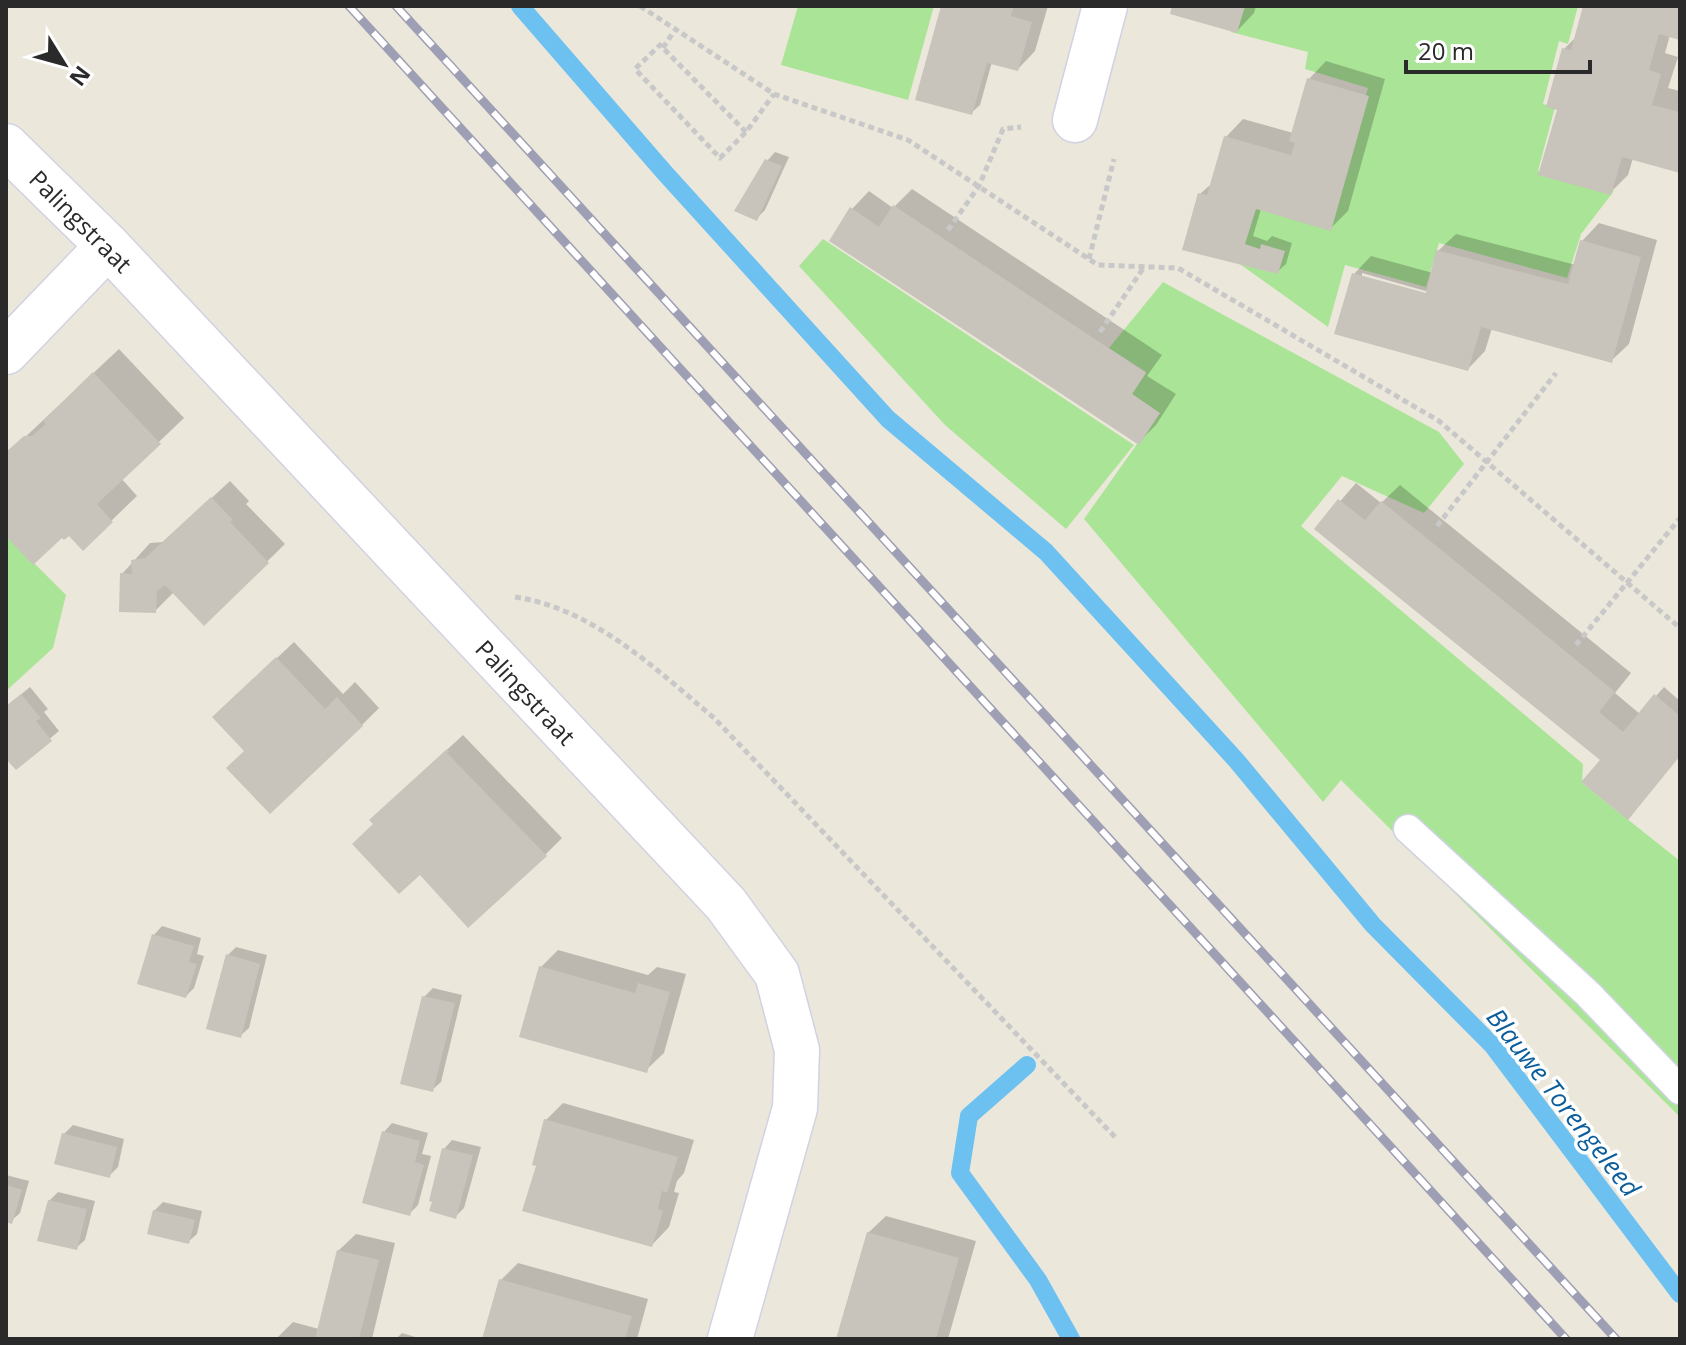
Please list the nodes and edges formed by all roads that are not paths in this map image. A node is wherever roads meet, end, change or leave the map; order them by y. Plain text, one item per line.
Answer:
1 (1105, 6) edge
2 (1075, 120) dead end
3 (6, 146) edge
4 (108, 246) junction
5 (6, 352) edge
6 (1408, 829) dead end
7 (1680, 1090) edge
8 (730, 1339) edge

1 - 2 street
3 - 4 street, Palingstraat
4 - 5 street
4 - 8 street, Palingstraat
6 - 7 lane

